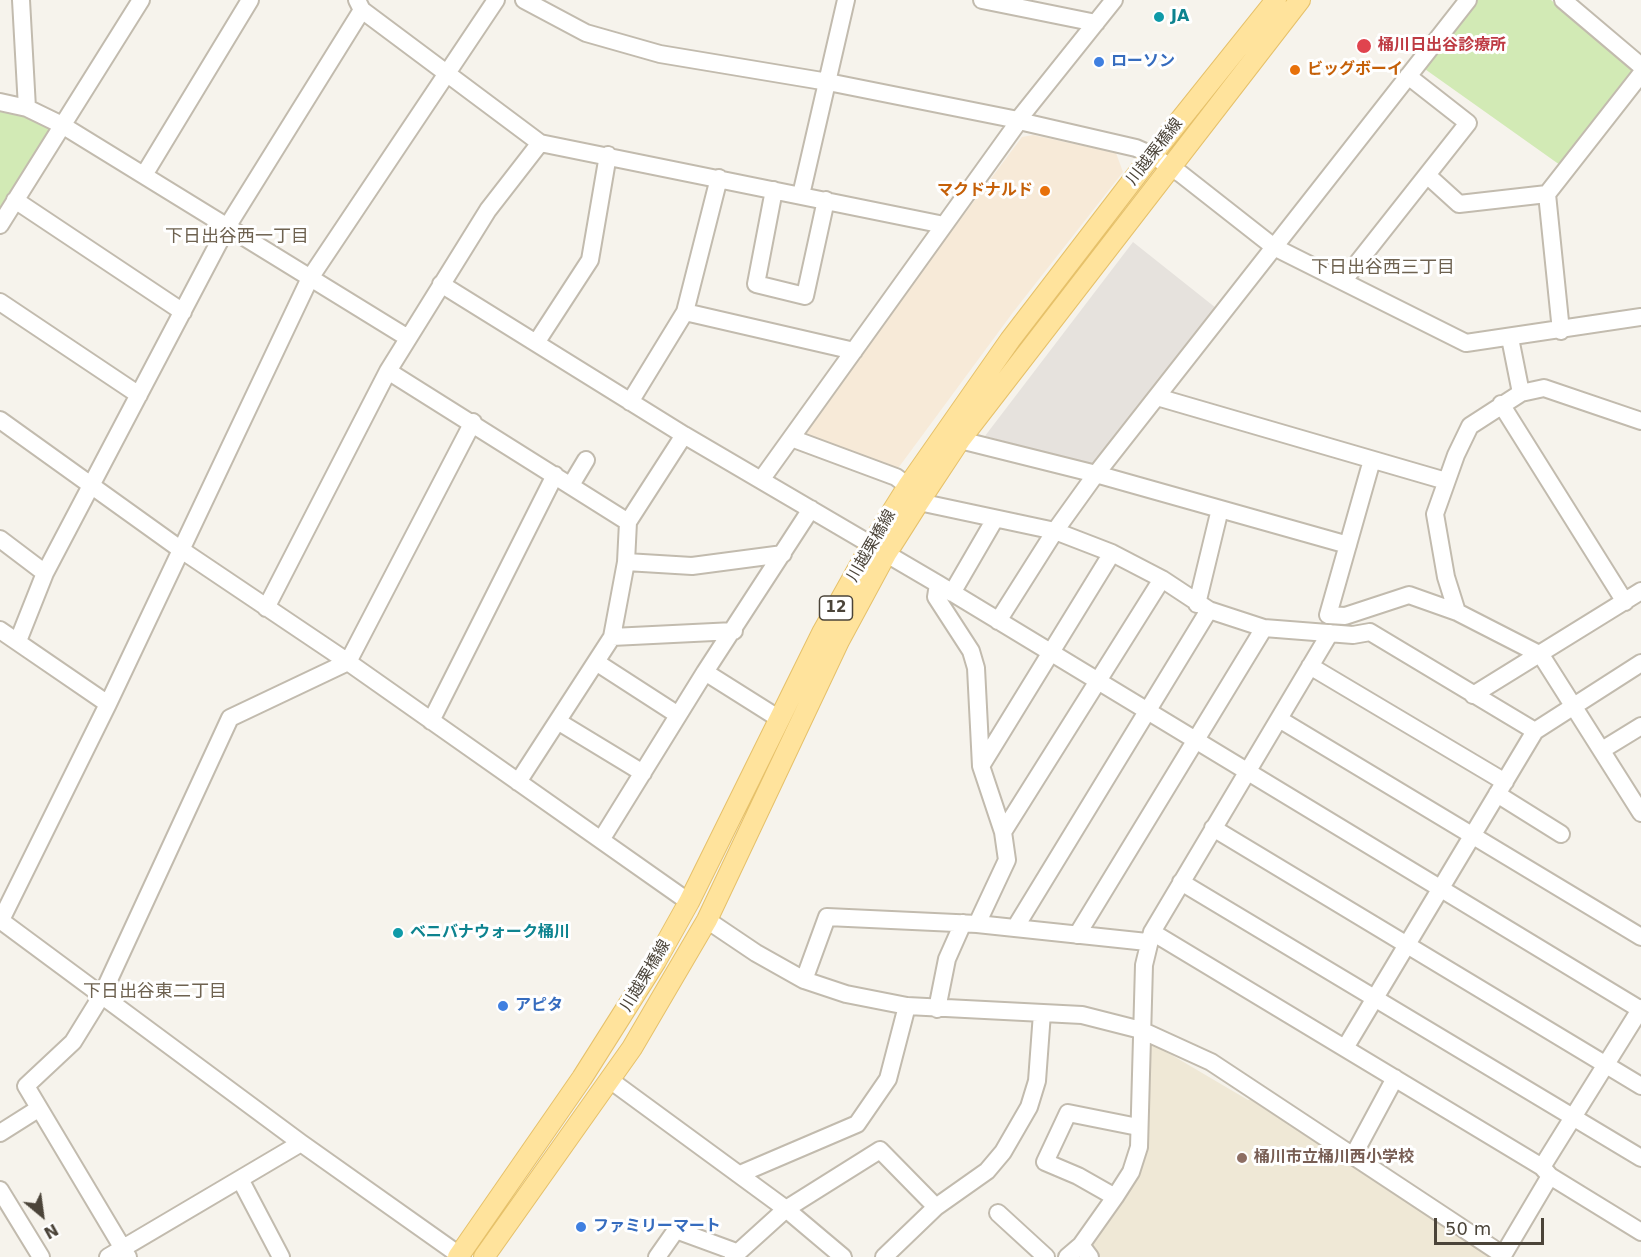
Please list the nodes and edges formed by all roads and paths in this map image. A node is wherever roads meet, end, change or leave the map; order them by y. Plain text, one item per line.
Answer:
1 (21, 0) edge
2 (141, 0) edge
3 (250, 0) edge
4 (496, 0) edge
5 (524, 0) edge
6 (846, 0) edge
7 (982, 0) edge
8 (1114, 0) edge
9 (1275, 0) edge
10 (1300, 0) edge
11 (1468, 0) edge
12 (1563, 0) edge
13 (360, 5) edge
14 (1096, 23) junction
15 (1641, 66) edge
16 (447, 72) junction
17 (1641, 74) edge
18 (1408, 76) junction
19 (828, 82) junction
20 (0, 102) edge
21 (27, 108) junction
22 (1018, 121) junction
23 (62, 125) junction
24 (540, 143) junction
25 (608, 155) junction
26 (1152, 155) junction
27 (1171, 167) junction
28 (144, 175) junction
29 (1427, 175) junction
30 (719, 178) junction
31 (774, 190) junction
32 (1547, 194) junction
33 (801, 195) junction
34 (15, 200) junction
35 (826, 200) junction
36 (0, 225) edge
37 (944, 225) junction
38 (227, 227) junction
39 (1274, 247) junction
40 (310, 278) junction
41 (1344, 280) junction
42 (441, 284) junction
43 (0, 302) edge
44 (183, 312) junction
45 (685, 312) junction
46 (1641, 317) edge
47 (1561, 331) junction
48 (408, 338) junction
49 (1510, 338) junction
50 (536, 344) junction
51 (854, 351) junction
52 (388, 371) junction
53 (1521, 393) junction
54 (139, 395) junction
55 (1157, 397) junction
56 (630, 402) junction
57 (1501, 404) junction
58 (0, 420) edge
59 (1641, 421) edge
60 (473, 422) junction
61 (684, 435) junction
62 (791, 438) junction
63 (960, 440) junction
64 (586, 459) dead end
65 (1372, 460) junction
66 (1096, 474) junction
67 (555, 475) junction
68 (761, 480) junction
69 (1446, 481) junction
70 (92, 485) junction
71 (571, 486) junction
72 (913, 494) junction
73 (812, 509) junction
74 (1220, 509) junction
75 (995, 519) junction
76 (627, 522) junction
77 (1055, 531) junction
78 (0, 538) edge
79 (1348, 544) junction
80 (180, 549) junction
81 (878, 550) junction
82 (1112, 553) junction
83 (783, 554) junction
84 (626, 562) junction
85 (45, 573) junction
86 (1162, 579) junction
87 (945, 588) junction
88 (1641, 591) edge
89 (1625, 602) junction
90 (1203, 607) junction
91 (266, 608) junction
92 (1457, 612) junction
93 (998, 621) junction
94 (1264, 628) junction
95 (0, 630) edge
96 (734, 631) junction
97 (1330, 633) junction
98 (612, 637) junction
99 (18, 641) junction
100 (1051, 652) junction
101 (1540, 655) junction
102 (348, 662) junction
103 (596, 662) junction
104 (1641, 663) edge
105 (1310, 666) junction
106 (705, 672) junction
107 (1099, 682) junction
108 (1473, 695) junction
109 (108, 704) junction
110 (1574, 706) junction
111 (1147, 711) junction
112 (678, 715) junction
113 (778, 718) junction
114 (1279, 718) junction
115 (431, 721) junction
116 (559, 722) junction
117 (1641, 726) edge
118 (1535, 731) junction
119 (1196, 740) junction
120 (1602, 750) junction
121 (981, 766) junction
122 (1247, 772) junction
123 (643, 773) junction
124 (518, 782) junction
125 (1501, 788) junction
126 (1639, 806) edge
127 (1214, 828) junction
128 (1003, 832) junction
129 (1561, 834) dead end
130 (1473, 835) junction
131 (601, 840) junction
132 (1181, 882) junction
133 (1441, 889) junction
134 (689, 902) junction
135 (707, 920) junction
136 (0, 921) edge
137 (970, 924) junction
138 (1015, 928) junction
139 (1077, 935) junction
140 (1150, 937) junction
141 (1641, 937) edge
142 (1407, 945) junction
143 (804, 980) junction
144 (102, 995) junction
145 (1375, 998) junction
146 (907, 1006) junction
147 (937, 1008) junction
148 (1641, 1009) edge
149 (1042, 1013) junction
150 (1141, 1030) junction
151 (1345, 1048) junction
152 (1606, 1065) junction
153 (1395, 1078) junction
154 (610, 1080) junction
155 (1641, 1086) edge
156 (38, 1109) junction
157 (1573, 1117) junction
158 (1138, 1127) junction
159 (0, 1133) edge
160 (301, 1143) junction
161 (1353, 1156) junction
162 (1641, 1158) edge
163 (1546, 1172) junction
164 (740, 1174) junction
165 (240, 1179) junction
166 (0, 1190) edge
167 (1114, 1197) junction
168 (936, 1208) junction
169 (786, 1209) junction
170 (998, 1213) dead end
171 (1641, 1232) edge
172 (1086, 1251) edge
173 (119, 1254) edge
174 (734, 1254) edge
175 (1508, 1255) edge
176 (460, 1256) edge
177 (41, 1257) edge
178 (281, 1257) edge
179 (484, 1257) edge
180 (657, 1257) edge
181 (843, 1257) edge
182 (884, 1257) edge
183 (1046, 1257) edge
184 (1066, 1257) edge

1 - 21 street
2 - 23 street
3 - 28 street
4 - 16 street
5 - 19 street
6 - 19 street
7 - 14 street
8 - 14 street
9 - 26 main road, 川越栗橋線 / 12
10 - 27 main road, 川越栗橋線 / 12
11 - 18 street
12 - 15 street
13 - 16 street
13 - 38 street
14 - 22 street
16 - 24 street
16 - 40 street
17 - 32 street
18 - 29 street
18 - 39 street
19 - 22 street
19 - 33 street
20 - 21 street
21 - 23 street
22 - 26 street
22 - 37 street
23 - 28 street
23 - 34 street
24 - 25 street
24 - 42 street
25 - 30 street
25 - 50 street
26 - 27 street
26 - 72 main road, 川越栗橋線 / 12
27 - 39 street
27 - 63 main road, 川越栗橋線 / 12
28 - 38 street
29 - 32 street
29 - 41 street
30 - 31 street
30 - 45 street
31 - 33 street
31 - 35 street
32 - 47 street
33 - 35 street
34 - 36 street
34 - 44 street
35 - 37 street
37 - 51 street
38 - 40 street
38 - 44 street
39 - 41 street
39 - 55 street
40 - 48 street
40 - 80 street
41 - 49 street
42 - 48 street
42 - 50 street
43 - 54 street
44 - 54 street
45 - 51 street
45 - 56 street
46 - 47 street
47 - 49 street
48 - 52 street
49 - 53 street
50 - 56 street
51 - 62 street
52 - 60 street
52 - 91 street
53 - 57 street
53 - 59 street
54 - 70 street
55 - 65 street
55 - 66 street
56 - 61 street
57 - 69 street
57 - 89 street
58 - 70 street
60 - 67 street
60 - 102 street
61 - 68 street
61 - 76 street
62 - 68 street
62 - 72 street
63 - 66 street
63 - 72 main road, 川越栗橋線 / 12
64 - 71 street
65 - 69 street
65 - 79 street
66 - 74 street
66 - 77 street
67 - 71 street
67 - 115 street
68 - 73 street
69 - 92 street
70 - 80 street
70 - 85 street
71 - 76 street
72 - 75 street
72 - 81 main road, 川越栗橋線 / 12
73 - 81 street
73 - 83 street
74 - 79 street
74 - 90 street
75 - 77 street
75 - 87 street
76 - 84 street
77 - 82 street
77 - 93 street
78 - 85 street
79 - 92 street
80 - 91 street
80 - 109 street
81 - 87 street
81 - 113 main road, 川越栗橋線 / 12
81 - 135 main road, 川越栗橋線 / 12
82 - 86 street
82 - 100 street
83 - 84 street
83 - 96 street
84 - 98 street
85 - 99 street
86 - 90 street
86 - 107 street
87 - 93 street
87 - 121 street
88 - 89 street
89 - 101 street
90 - 94 street
90 - 111 street
91 - 102 street
92 - 101 street
93 - 100 street
94 - 97 street
94 - 119 street
95 - 99 street
96 - 98 street
96 - 106 street
97 - 105 street
97 - 108 street
98 - 103 street
99 - 109 street
100 - 107 street
100 - 121 street
101 - 108 street
101 - 110 street
102 - 115 street
102 - 144 street
103 - 112 street
103 - 116 street
104 - 110 street
105 - 114 street
105 - 125 street
106 - 112 street
106 - 113 street
107 - 111 street
107 - 128 street
108 - 118 street
109 - 136 street
110 - 118 street
110 - 120 street
111 - 119 street
111 - 138 street
112 - 123 street
113 - 134 main road, 川越栗橋線 / 12
114 - 122 street
114 - 130 street
115 - 124 street
116 - 123 street
116 - 124 street
117 - 120 street
118 - 125 street
119 - 122 street
119 - 139 street
120 - 126 street
121 - 128 street
122 - 127 street
122 - 133 street
123 - 131 street
124 - 131 street
125 - 129 street
125 - 130 street
127 - 132 street
127 - 142 street
128 - 137 street
130 - 133 street
130 - 141 street
131 - 134 street
132 - 140 street
132 - 145 street
133 - 142 street
133 - 148 street
134 - 176 main road, 川越栗橋線 / 12
135 - 143 street
135 - 154 main road, 川越栗橋線 / 12
136 - 144 street
137 - 138 street
137 - 143 street
137 - 147 street
138 - 139 street
139 - 140 street
140 - 150 street
140 - 151 street
142 - 145 street
142 - 152 street
143 - 146 street
144 - 156 street
144 - 160 street
145 - 151 street
145 - 157 street
146 - 147 street
146 - 164 street
147 - 149 street
148 - 152 street
149 - 150 street
149 - 168 street
150 - 158 street
150 - 161 street
151 - 153 street
152 - 155 street
152 - 157 street
153 - 161 street
153 - 163 street
154 - 164 street
154 - 179 main road, 川越栗橋線 / 12
156 - 159 street
156 - 173 street
157 - 162 street
157 - 163 street
158 - 167 street
158 - 167 street
160 - 165 street
160 - 176 street
161 - 175 street
163 - 171 street
163 - 175 street
164 - 169 street
165 - 173 street
165 - 178 street
166 - 177 street
167 - 172 street
168 - 169 street
168 - 182 street
169 - 174 street
169 - 181 street
170 - 183 street
172 - 184 street
174 - 180 street

